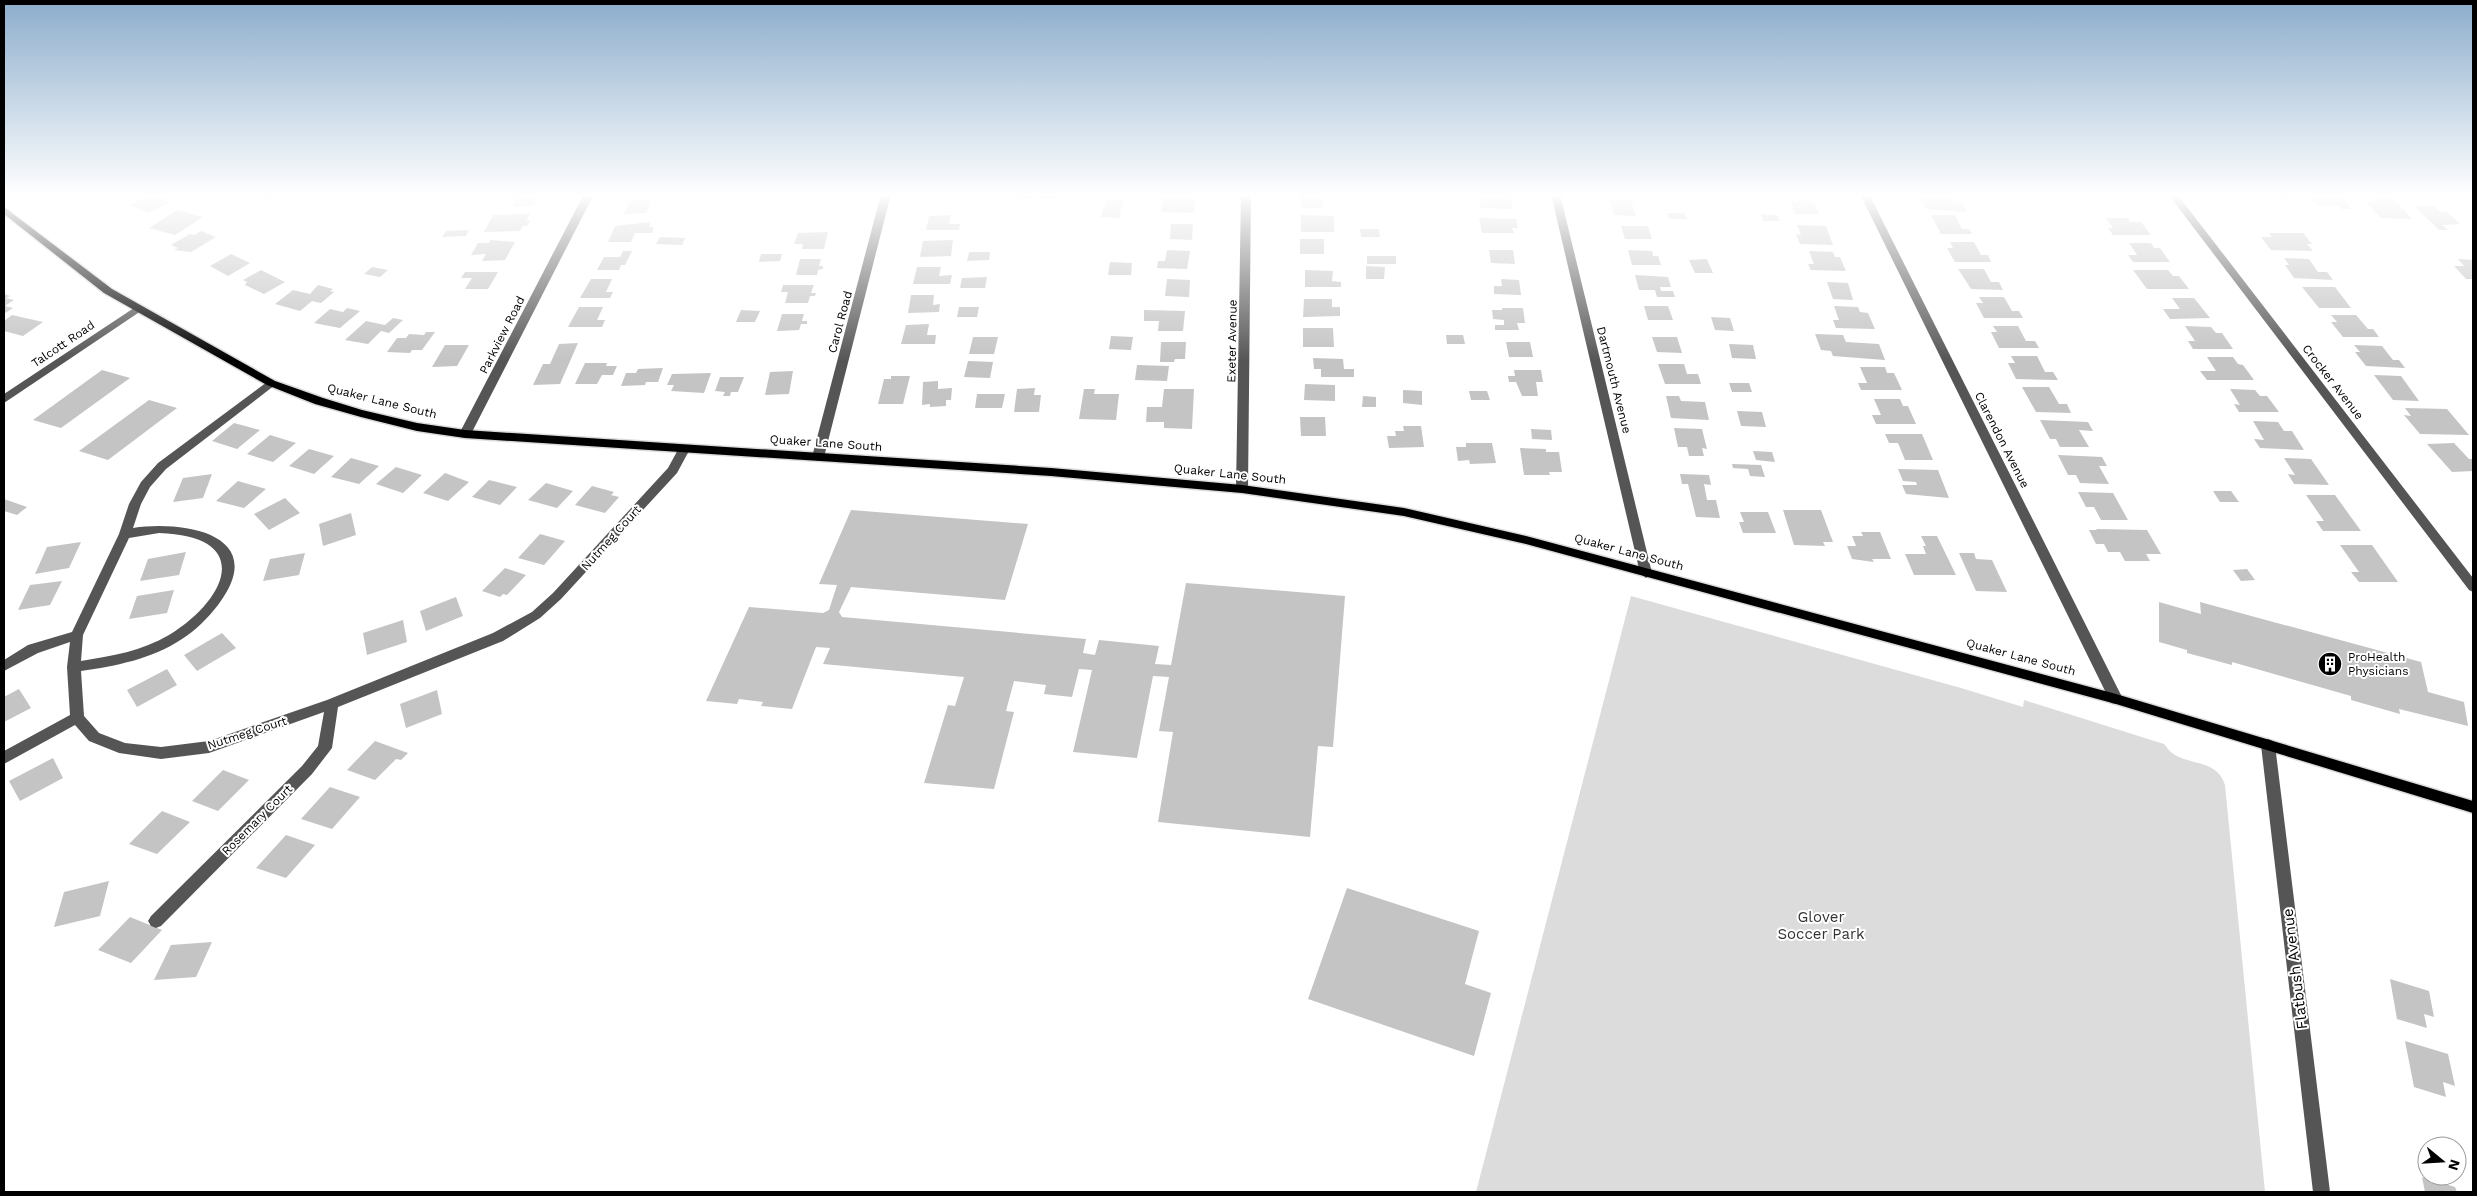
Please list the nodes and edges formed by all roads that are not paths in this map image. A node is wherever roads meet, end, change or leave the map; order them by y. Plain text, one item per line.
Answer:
1 (54, 250) edge
2 (560, 250) edge
3 (872, 250) edge
4 (1245, 250) edge
5 (1568, 250) edge
6 (1892, 250) edge
7 (2215, 250) edge
8 (137, 309) junction
9 (271, 382) junction
10 (4, 399) edge
11 (464, 434) junction
12 (684, 450) junction
13 (818, 457) junction
14 (1242, 490) junction
15 (125, 534) junction
16 (1646, 573) junction
17 (2473, 587) edge
18 (77, 635) junction
19 (4, 666) edge
20 (74, 667) junction
21 (2116, 699) junction
22 (332, 704) junction
23 (77, 718) junction
24 (2268, 746) junction
25 (4, 758) edge
26 (2473, 807) edge
27 (156, 921) dead end
28 (2322, 1192) edge

1 - 8 main road, Quaker Lane South
2 - 11 street, Parkview Road
3 - 13 street, Carol Road
4 - 14 street, Exeter Avenue
5 - 16 street, Dartmouth Avenue
6 - 21 street, Clarendon Avenue
7 - 17 street, Crocker Avenue
8 - 9 main road, Quaker Lane South
8 - 10 street, Talcott Road
9 - 11 main road, Quaker Lane South
9 - 15 street
11 - 12 main road, Quaker Lane South
12 - 13 main road, Quaker Lane South
12 - 22 street, Nutmeg Court
13 - 14 main road, Quaker Lane South
14 - 16 main road, Quaker Lane South
15 - 18 street
15 - 20 street
16 - 21 main road, Quaker Lane South
18 - 19 street
18 - 20 street
20 - 23 street
21 - 24 main road, Quaker Lane South
22 - 23 street, Nutmeg Court
22 - 27 street, Rosemary Court
23 - 25 street
24 - 26 main road, Quaker Lane South
24 - 28 street, Flatbush Avenue

